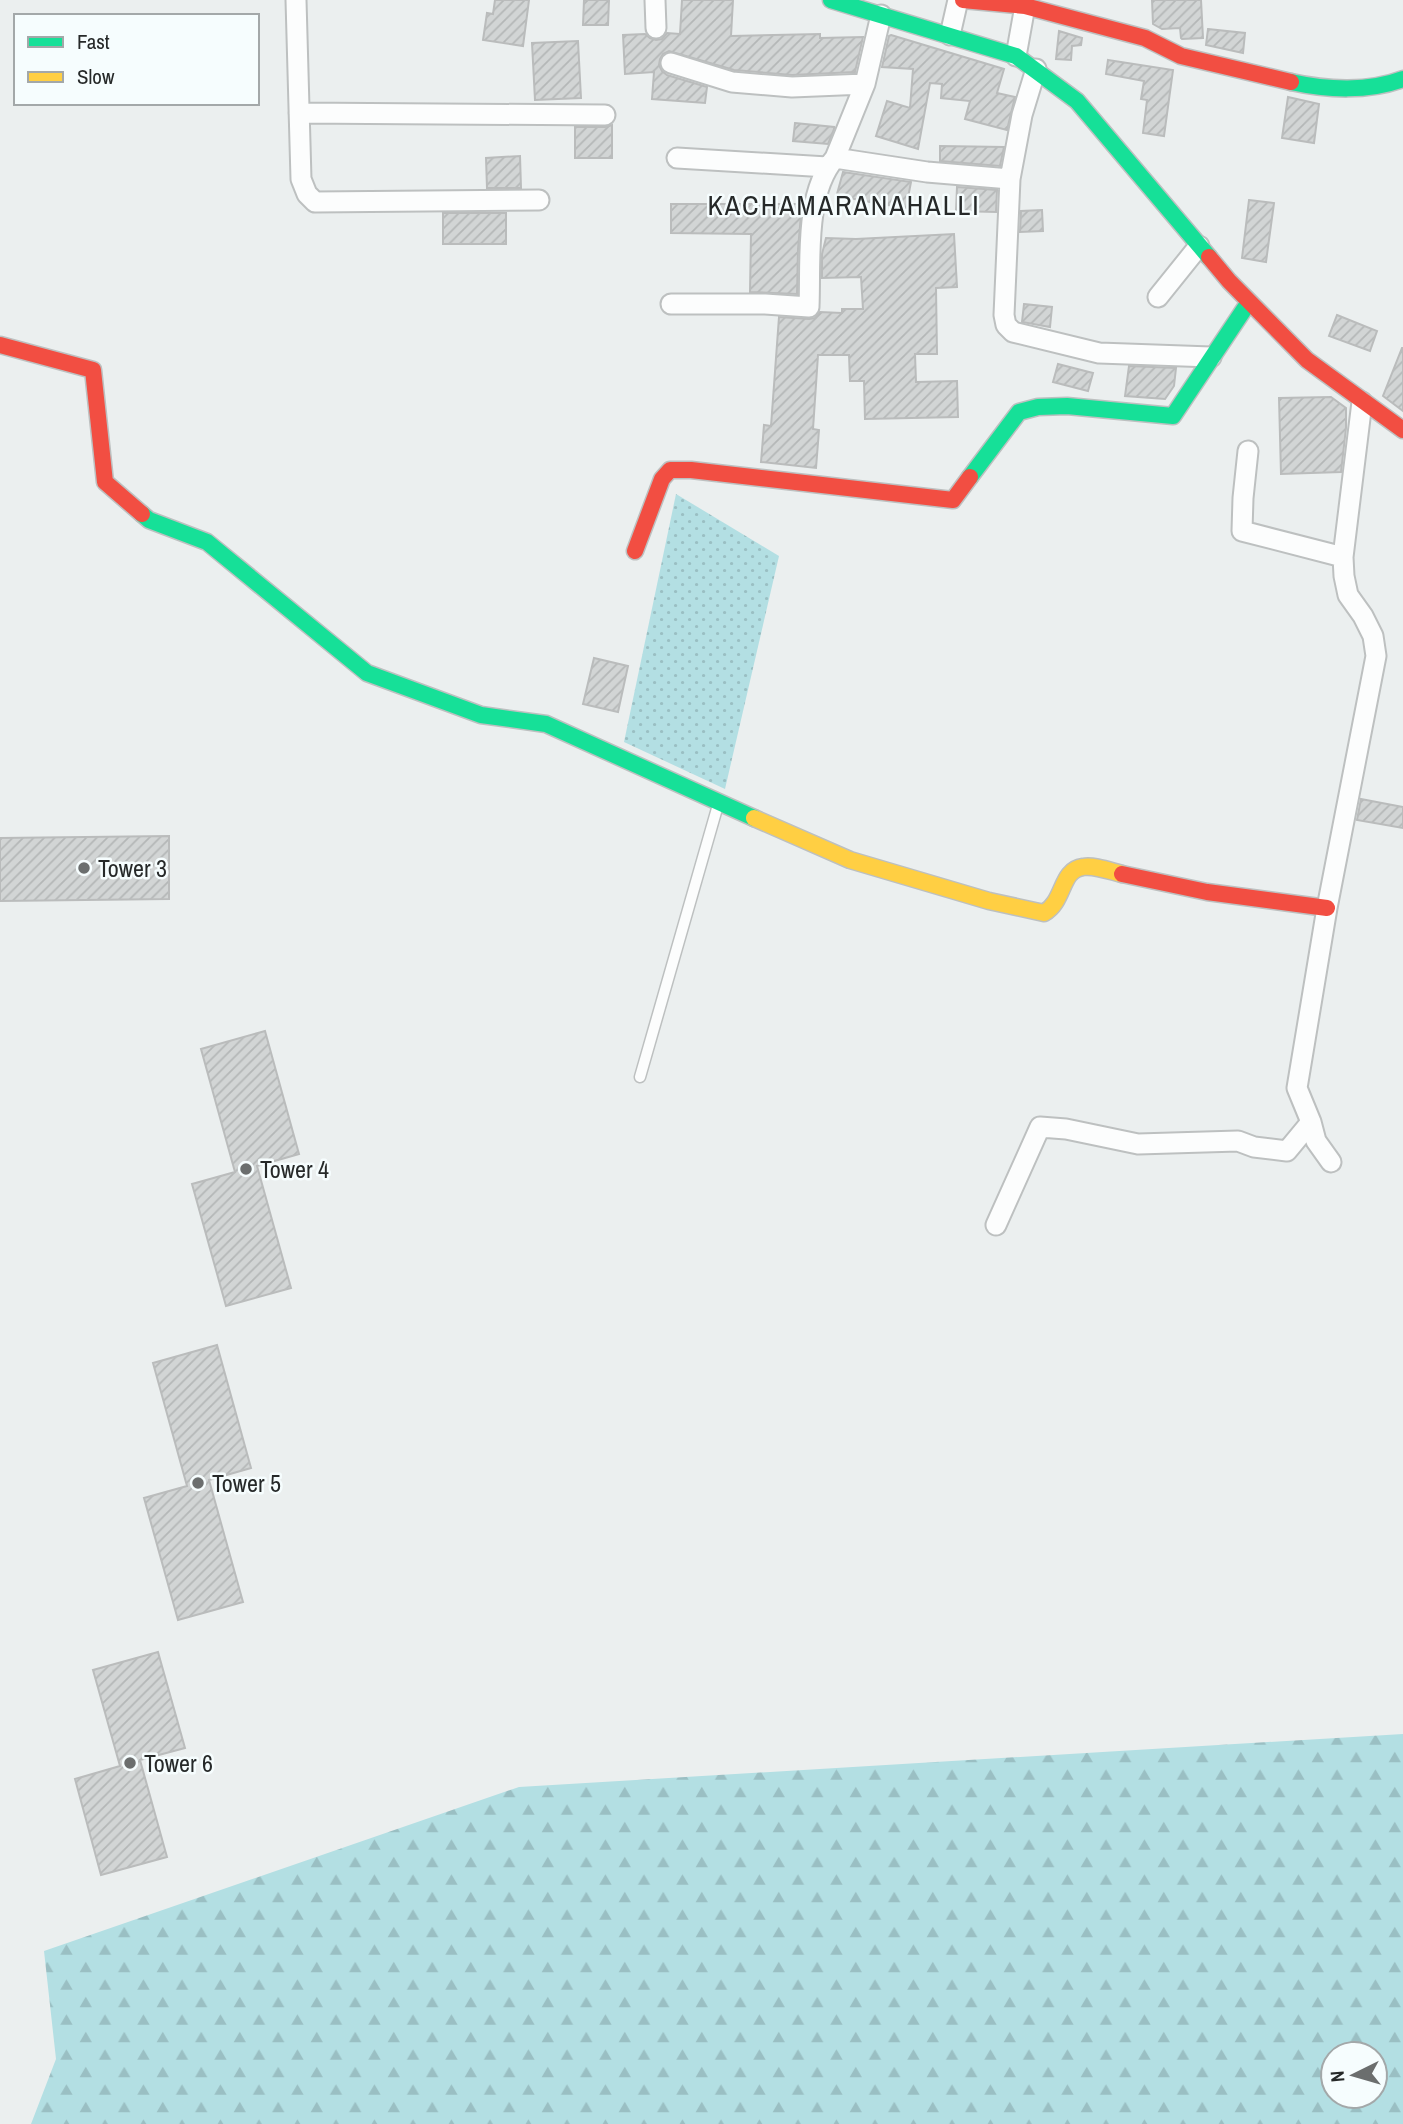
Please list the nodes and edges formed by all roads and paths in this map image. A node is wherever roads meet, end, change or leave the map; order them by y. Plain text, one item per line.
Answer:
1 (296, 0) edge
2 (655, 0) edge
3 (831, 0) edge
4 (960, 0) edge
5 (1025, 6) junction
6 (881, 15) junction
7 (656, 27) dead end
8 (950, 35) junction
9 (1016, 56) junction
10 (671, 63) dead end
11 (1036, 69) junction
12 (1403, 79) edge
13 (865, 84) junction
14 (299, 113) junction
15 (605, 115) dead end
16 (677, 158) dead end
17 (831, 162) junction
18 (1010, 179) junction
19 (539, 200) dead end
20 (1199, 246) junction
21 (1158, 297) dead end
22 (1250, 302) junction
23 (671, 304) dead end
24 (0, 345) edge
25 (1212, 357) junction
26 (1362, 402) junction
27 (1403, 430) edge
28 (1248, 451) dead end
29 (635, 551) dead end
30 (1342, 557) junction
31 (719, 801) junction
32 (1327, 908) junction
33 (640, 1077) dead end
34 (1311, 1122) junction
35 (1331, 1162) dead end
36 (996, 1225) dead end

1 - 14 street
2 - 7 street
3 - 6 street
4 - 5 street
4 - 8 street
5 - 9 street
5 - 12 street
6 - 8 street
6 - 13 street
8 - 9 street
9 - 11 street
10 - 13 street
11 - 18 street
11 - 20 street
13 - 17 street
14 - 15 street
14 - 19 street
16 - 17 street
17 - 18 street
17 - 23 street
18 - 25 street
20 - 21 street
20 - 22 street
22 - 25 street
22 - 26 street
24 - 31 street
25 - 29 street
26 - 27 street
26 - 30 street
28 - 30 street
30 - 32 street
31 - 32 street
31 - 33 lane
32 - 34 street
34 - 35 street
34 - 36 street

